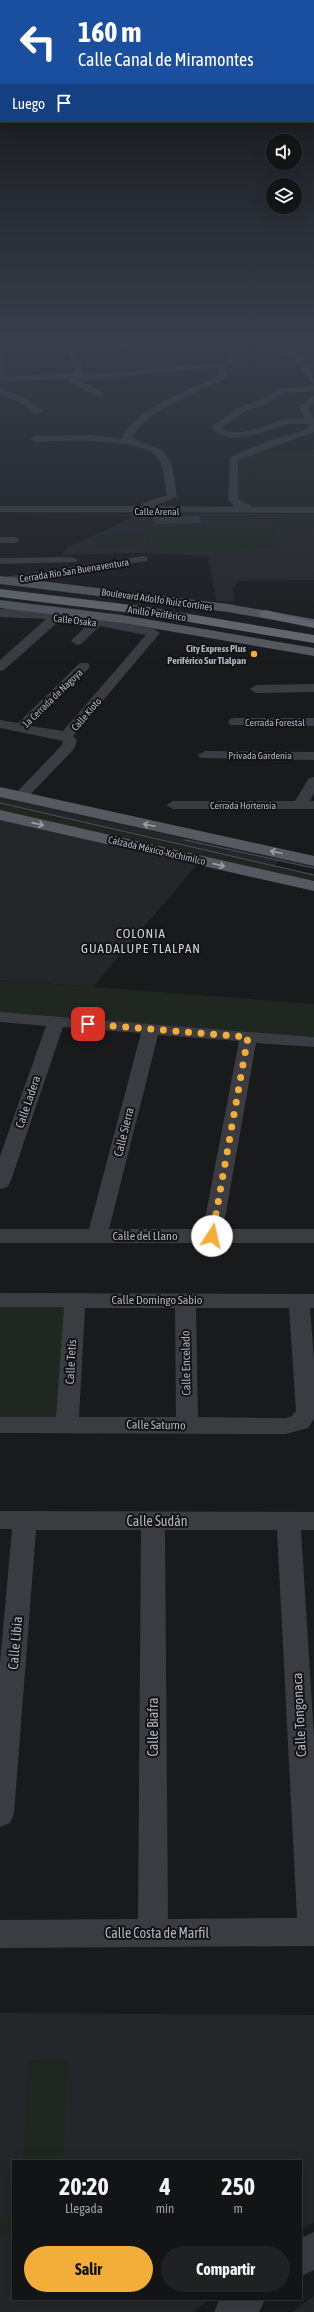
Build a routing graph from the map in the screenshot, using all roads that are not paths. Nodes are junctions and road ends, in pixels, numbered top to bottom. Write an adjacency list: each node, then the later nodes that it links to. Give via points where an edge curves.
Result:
1 (155, 450): 6 (street, via 165,458)
2 (166, 450): 5 (street, via 174,456)
3 (253, 450): 11 (street, via 226,457 222,462)
4 (255, 450): 9 (street, via 233,459 233,500 241,506)
5 (184, 492): 6 (street); 11 (street)
6 (171, 493): 8 (street)
7 (0, 509): 8 (street, Calle Arenal)
8 (132, 510): 11 (street, Calle Arenal)
9 (255, 510): 10 (street, Calle Arenal); 11 (street, Calle Arenal)
10 (314, 510)
11 (225, 511)
12 (0, 540): 13 (street)
13 (15, 540)
14 (143, 559): 16 (street, Cerrada Río San Buenaventura)
15 (0, 560): 16 (street, via 95,560)
16 (119, 563): 17 (street, Cerrada Río San Buenaventura)
17 (2, 583): 20 (highway, Anillo Periférico); 23 (main road, Boulevard Adolfo Ruiz Cortines)
18 (0, 594): 21 (highway, Anillo Periférico)
19 (0, 604): 28 (main road)
20 (162, 608): 27 (highway); 30 (highway, Anillo Periférico)
21 (148, 611): 29 (highway, via 170,620); 31 (highway, Anillo Periférico)
22 (5, 613): 24 (street, Calle Osaka); 25 (street)
23 (266, 614): 27 (highway)
24 (56, 617): 26 (street, Calle Osaka); 36 (street)
25 (0, 622)
26 (97, 622): 28 (street, Calle Osaka); 32 (street)
27 (314, 625)
28 (153, 627): 29 (highway); 34 (main road); 43 (street, Calle Kioto, via 154,636)
29 (231, 631): 33 (highway)
30 (314, 634)
31 (314, 639)
32 (77, 641)
33 (314, 647)
34 (314, 652)
35 (84, 666): 42 (street, 1a Cerrada de Nagoya)
36 (0, 667)
37 (314, 688): 38 (street)
38 (256, 689)
39 (235, 722): 40 (street, Cerrada Forestal)
40 (314, 722)
41 (0, 724): 42 (street)
42 (20, 729): 43 (street)
43 (66, 736): 48 (street, Calle Kioto, via 70,740 69,746)
44 (205, 755): 45 (street, Privada Gardenia)
45 (314, 756)
46 (314, 781): 50 (street)
47 (0, 792): 48 (main road, Calzada México-Xochimilco)
48 (21, 796): 52 (main road, Calzada México-Xochimilco, one-way to 48)
49 (173, 805): 50 (street, Cerrada Hortensia)
50 (307, 805)
51 (0, 815): 53 (main road, Calzada México-Xochimilco, one-way to 53)
52 (314, 861)
53 (314, 886)
54 (0, 1017): 55 (street)
55 (56, 1022): 56 (street); 59 (street, Calle Ladera)
56 (151, 1029): 57 (street); 61 (street, Calle Sierra)
57 (248, 1037): 58 (street); 62 (street)
58 (314, 1042)
59 (0, 1183)
60 (0, 1236): 61 (street, Calle del Llano)
61 (98, 1236): 62 (street, Calle del Llano)
62 (212, 1236): 63 (street, Calle del Llano)
63 (314, 1236)
64 (0, 1300): 65 (street, Calle Domingo Sabio)
65 (75, 1300): 66 (street, Calle Domingo Sabio); 68 (street, Calle Tetis)
66 (185, 1300): 67 (street, Calle Domingo Sabio); 70 (street, Calle Encelado)
67 (307, 1301): 70 (street, Calle Saturno, via 307,1412 300,1422 286,1426)
68 (68, 1424): 69 (street, Calle Saturno); 70 (street, Calle Saturno)
69 (0, 1425)
70 (187, 1426)
71 (0, 1520): 72 (street, Calle Sudán)
72 (25, 1520): 73 (street, Calle Sudán); 76 (street, Calle Libia)
73 (152, 1521): 74 (street, Calle Sudán); 78 (street, Calle Biafra)
74 (288, 1521): 75 (street, Calle Sudán); 77 (street, Calle Tongonaca)
75 (314, 1521)
76 (0, 1814)
77 (313, 1932): 78 (street, Calle Costa de Marfil)
78 (152, 1933): 79 (street, Calle Costa de Marfil)
79 (0, 1934)
80 (314, 2249): 81 (street)
81 (302, 2258)
82 (247, 2300): 83 (street)
83 (231, 2312)

